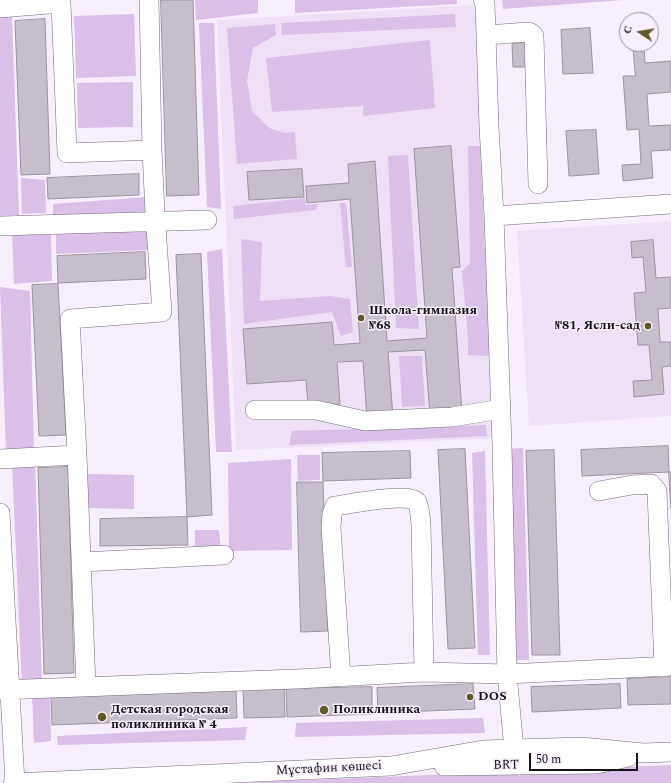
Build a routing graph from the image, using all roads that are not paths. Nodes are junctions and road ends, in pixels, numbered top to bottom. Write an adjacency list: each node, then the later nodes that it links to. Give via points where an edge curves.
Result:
1 (149, 0): 6 (street)
2 (483, 0): 5 (street)
3 (61, 1): 4 (street); 6 (street, via 67,153)
4 (0, 8)
5 (487, 35): 7 (street, via 528,32 534,36); 9 (street)
6 (152, 150): 10 (street)
7 (538, 184)
8 (671, 204): 9 (street)
9 (494, 216): 13 (street)
10 (155, 220): 11 (street); 12 (street); 15 (street, via 162,312 70,319)
11 (207, 220)
12 (0, 226)
13 (500, 409): 14 (street, via 452,417 365,421 316,410); 23 (street)
14 (255, 410)
15 (76, 455): 16 (street); 20 (street)
16 (0, 459)
17 (599, 491): 21 (street, via 651,484 656,490)
18 (0, 513): 26 (street)
19 (224, 555): 20 (street)
20 (81, 562): 25 (street)
21 (667, 666): 23 (street)
22 (424, 672): 23 (street); 24 (street); 24 (street, via 421,524 418,503 411,498 396,498 335,506 332,514)
23 (507, 674): 27 (street)
24 (341, 676): 25 (street)
25 (86, 686): 26 (street)
26 (5, 690): 31 (street)
27 (506, 749): 29 (street, Мұстафин көшесі, via 582,747); 30 (street, Мұстафин көшесі, via 483,750)
28 (671, 752): 29 (street)
29 (643, 754): 30 (street, BRT, via 597,764)
30 (390, 766): 31 (street, Мұстафин көшесі)
31 (14, 783)

